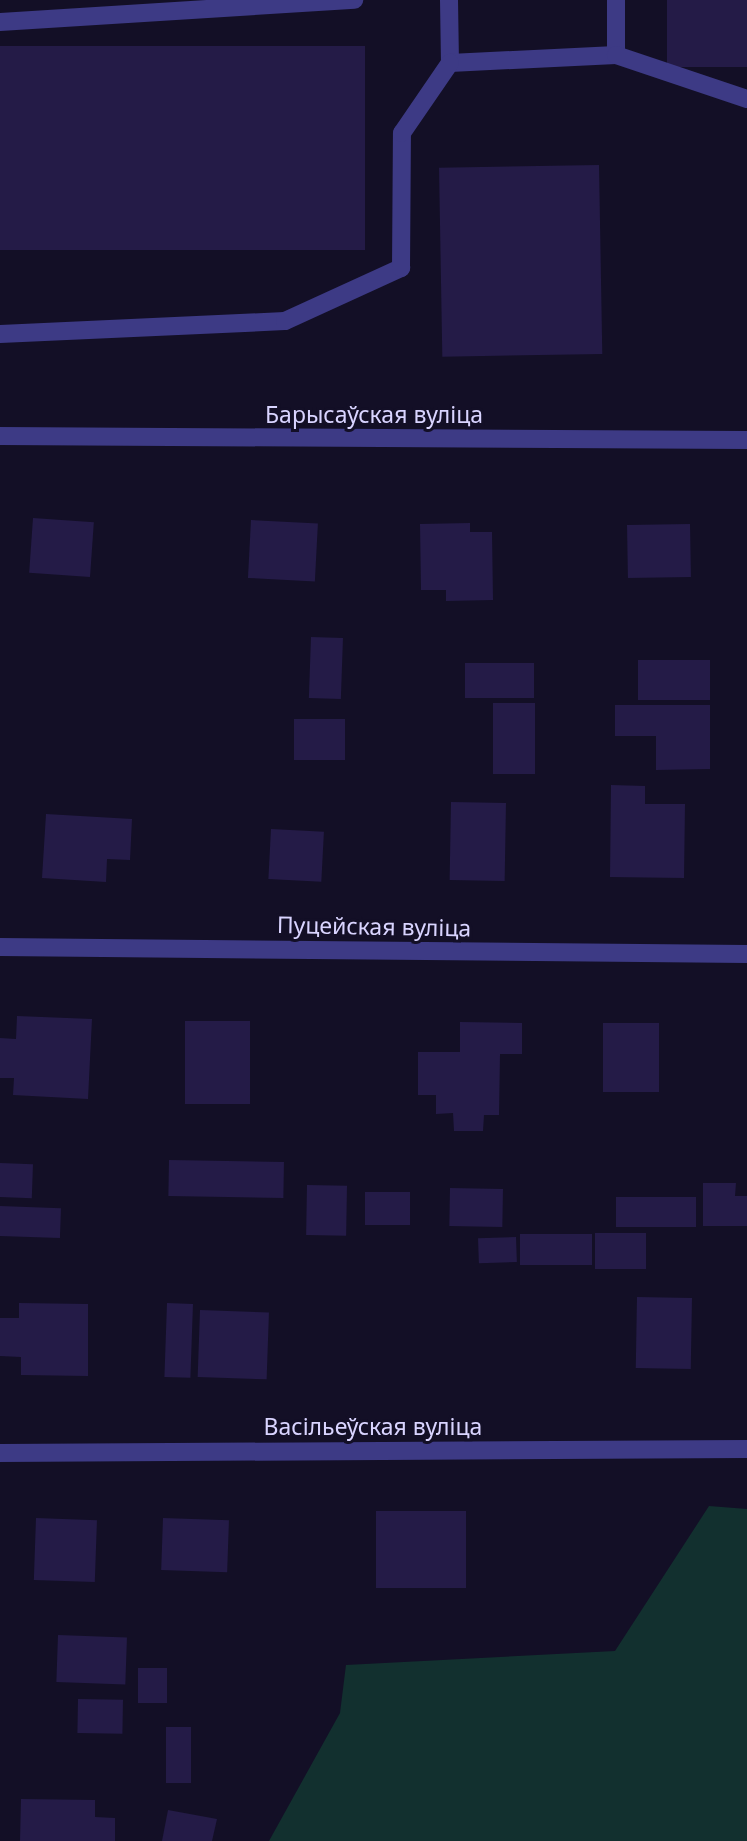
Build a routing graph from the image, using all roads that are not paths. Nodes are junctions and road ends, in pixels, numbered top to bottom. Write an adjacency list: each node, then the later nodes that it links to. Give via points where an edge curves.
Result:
1 (354, 0): 4 (street)
2 (449, 0): 6 (street)
3 (616, 0): 5 (street)
4 (0, 22)
5 (616, 55): 6 (street); 7 (street)
6 (450, 62): 8 (street, via 402,133 401,268 285,321)
7 (747, 99)
8 (0, 334)
9 (0, 436): 10 (street, Барысаўская вуліца)
10 (747, 440)
11 (0, 947): 12 (street, Пуцейская вуліца)
12 (747, 954)
13 (747, 1449): 14 (street, Васільеўская вуліца)
14 (0, 1452)

